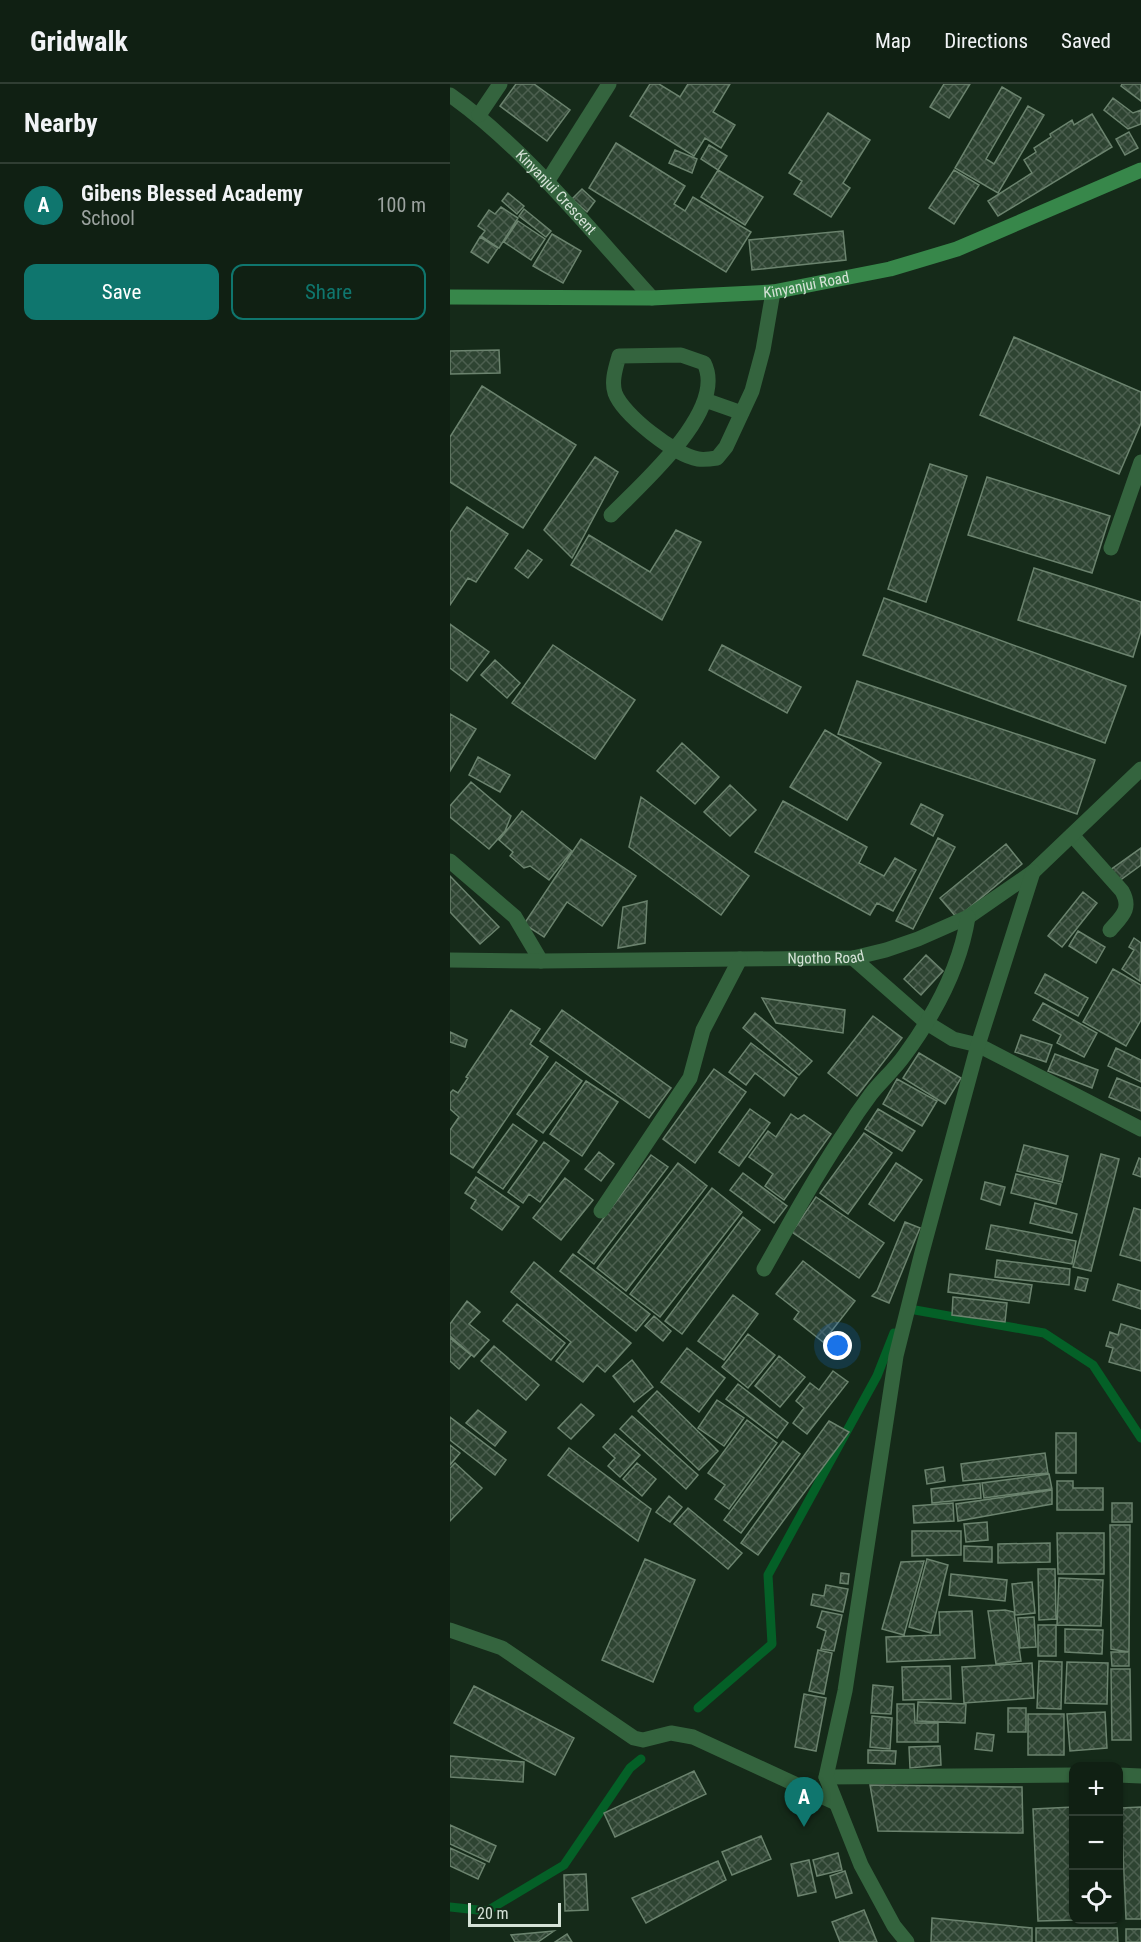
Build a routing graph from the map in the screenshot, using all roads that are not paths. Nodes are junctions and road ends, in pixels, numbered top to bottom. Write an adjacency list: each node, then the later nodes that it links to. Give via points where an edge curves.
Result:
1 (500, 84): 4 (street)
2 (609, 84): 6 (street)
3 (450, 95): 4 (street, Kinyanjui Crescent)
4 (479, 116): 6 (street, Kinyanjui Crescent)
5 (1141, 170): 7 (main road, Kinyanjui Road, via 957,249 890,269)
6 (547, 182): 9 (street, Kinyanjui Crescent)
7 (773, 292): 9 (main road, Kinyanjui Road); 11 (street, via 764,350)
8 (450, 297): 9 (main road, Kinyanjui Road)
9 (652, 298)
10 (705, 400): 11 (street); 12 (street); 12 (street, via 710,374 704,363 681,355 619,356 613,386 623,408)
11 (742, 413): 12 (street, via 717,458 699,459)
12 (675, 449): 14 (street)
13 (1141, 462): 15 (street)
14 (611, 515)
15 (1111, 548)
16 (1141, 769): 17 (street, Ngotho Road)
17 (1072, 835): 19 (street, Ngotho Road); 21 (street, via 1127,900 1126,909)
18 (450, 861): 25 (street, via 515,917)
19 (1032, 872): 20 (street, Ngotho Road); 27 (street)
20 (968, 917): 22 (street, Ngotho Road, via 908,943); 26 (street, via 957,965)
21 (1110, 930)
22 (853, 958): 23 (street, Ngotho Road); 26 (street)
23 (740, 959): 25 (street, Ngotho Road); 29 (street, via 703,1030 690,1078)
24 (450, 960): 25 (street, Ngotho Road)
25 (541, 961)
26 (927, 1023): 27 (street, via 953,1039); 30 (street, via 838,1142)
27 (978, 1045): 28 (street); 35 (street, via 896,1356 844,1691)
28 (1141, 1129)
29 (601, 1211)
30 (764, 1269)
31 (450, 1630): 36 (street, via 502,1648 634,1738 643,1740 671,1733 693,1737)
32 (1069, 1775): 35 (street)
33 (1123, 1775): 34 (street)
34 (1141, 1776)
35 (826, 1777): 36 (street)
36 (836, 1803): 37 (street, via 861,1865)
37 (907, 1942)

